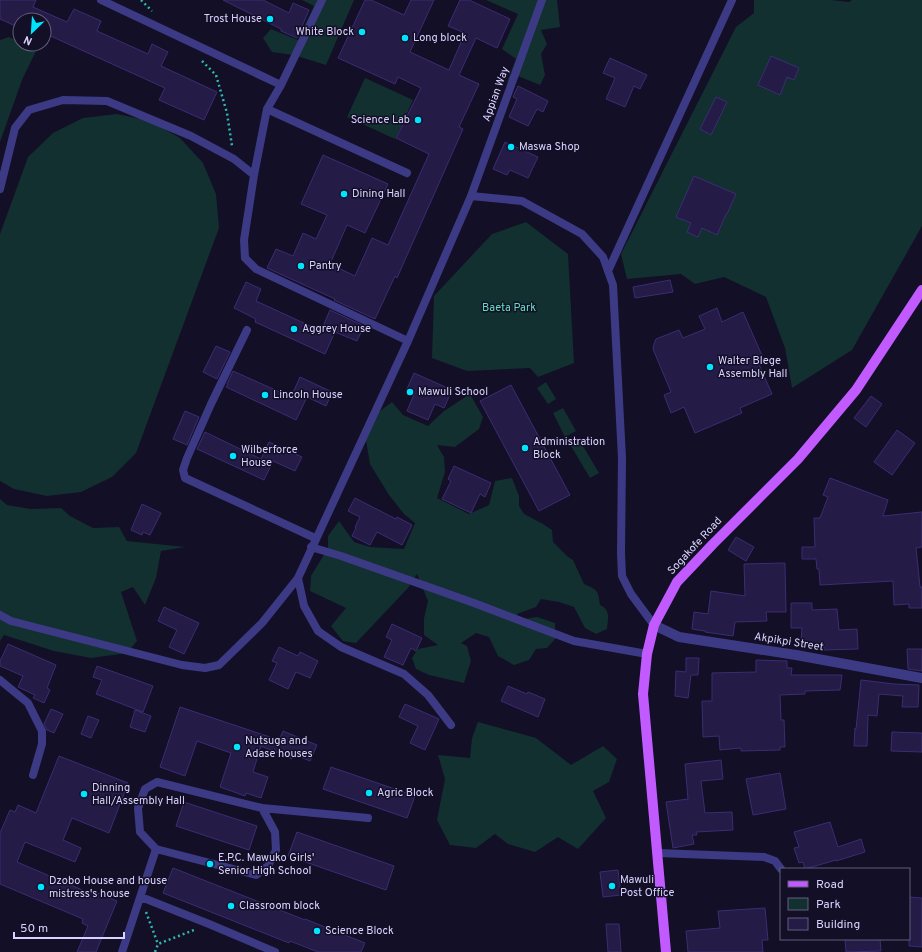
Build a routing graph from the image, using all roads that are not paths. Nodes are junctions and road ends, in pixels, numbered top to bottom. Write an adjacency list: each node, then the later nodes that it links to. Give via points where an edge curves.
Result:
1 (100, 0): 5 (lane)
2 (322, 0): 5 (lane)
3 (542, 0): 10 (lane, Appian Way)
4 (732, 0): 11 (lane)
5 (281, 85): 6 (lane)
6 (267, 109): 7 (lane); 8 (lane)
7 (407, 173)
8 (254, 175): 9 (lane, via 234,159 190,136 107,101 63,100 29,110 15,128); 14 (lane, via 244,240 245,258 256,269)
9 (0, 189)
10 (471, 196): 11 (lane, via 522,201 582,234 603,258); 14 (lane, Appian Way)
11 (608, 270): 19 (lane, via 614,285 622,458 622,576 631,594)
12 (922, 290): 19 (main road, Sogakofe Road, via 856,390 798,459 676,582)
13 (247, 330): 15 (lane, via 187,458 183,470 185,478)
14 (408, 341): 15 (lane, Appian Way)
15 (315, 538): 16 (lane, Appian Way)
16 (312, 547): 17 (lane, Appian Way); 20 (lane, via 574,641)
17 (298, 578): 18 (lane, Appian Way, via 262,623 220,665 205,668 182,665 11,621); 23 (lane, via 304,606 318,632 341,647 404,674 428,695)
18 (0, 615)
19 (654, 625): 20 (main road, Sogakofe Road); 21 (street, Akpikpi Street, via 679,637)
20 (647, 654): 28 (main road, Sogakofe Road, via 643,694)
21 (922, 678)
22 (0, 680): 24 (lane, via 28,704 42,731 42,744)
23 (450, 725)
24 (33, 775)
25 (262, 808): 26 (lane); 27 (lane, via 275,832 276,850 268,866 256,875); 27 (lane, via 157,782 145,788 138,808 140,832)
26 (368, 818)
27 (156, 849): 30 (lane)
28 (658, 853): 29 (lane, via 764,857 775,861); 33 (main road, Sogakofe Road)
29 (780, 868)
30 (141, 897): 31 (lane); 32 (lane)
31 (122, 952)
32 (275, 952)
33 (666, 952)

